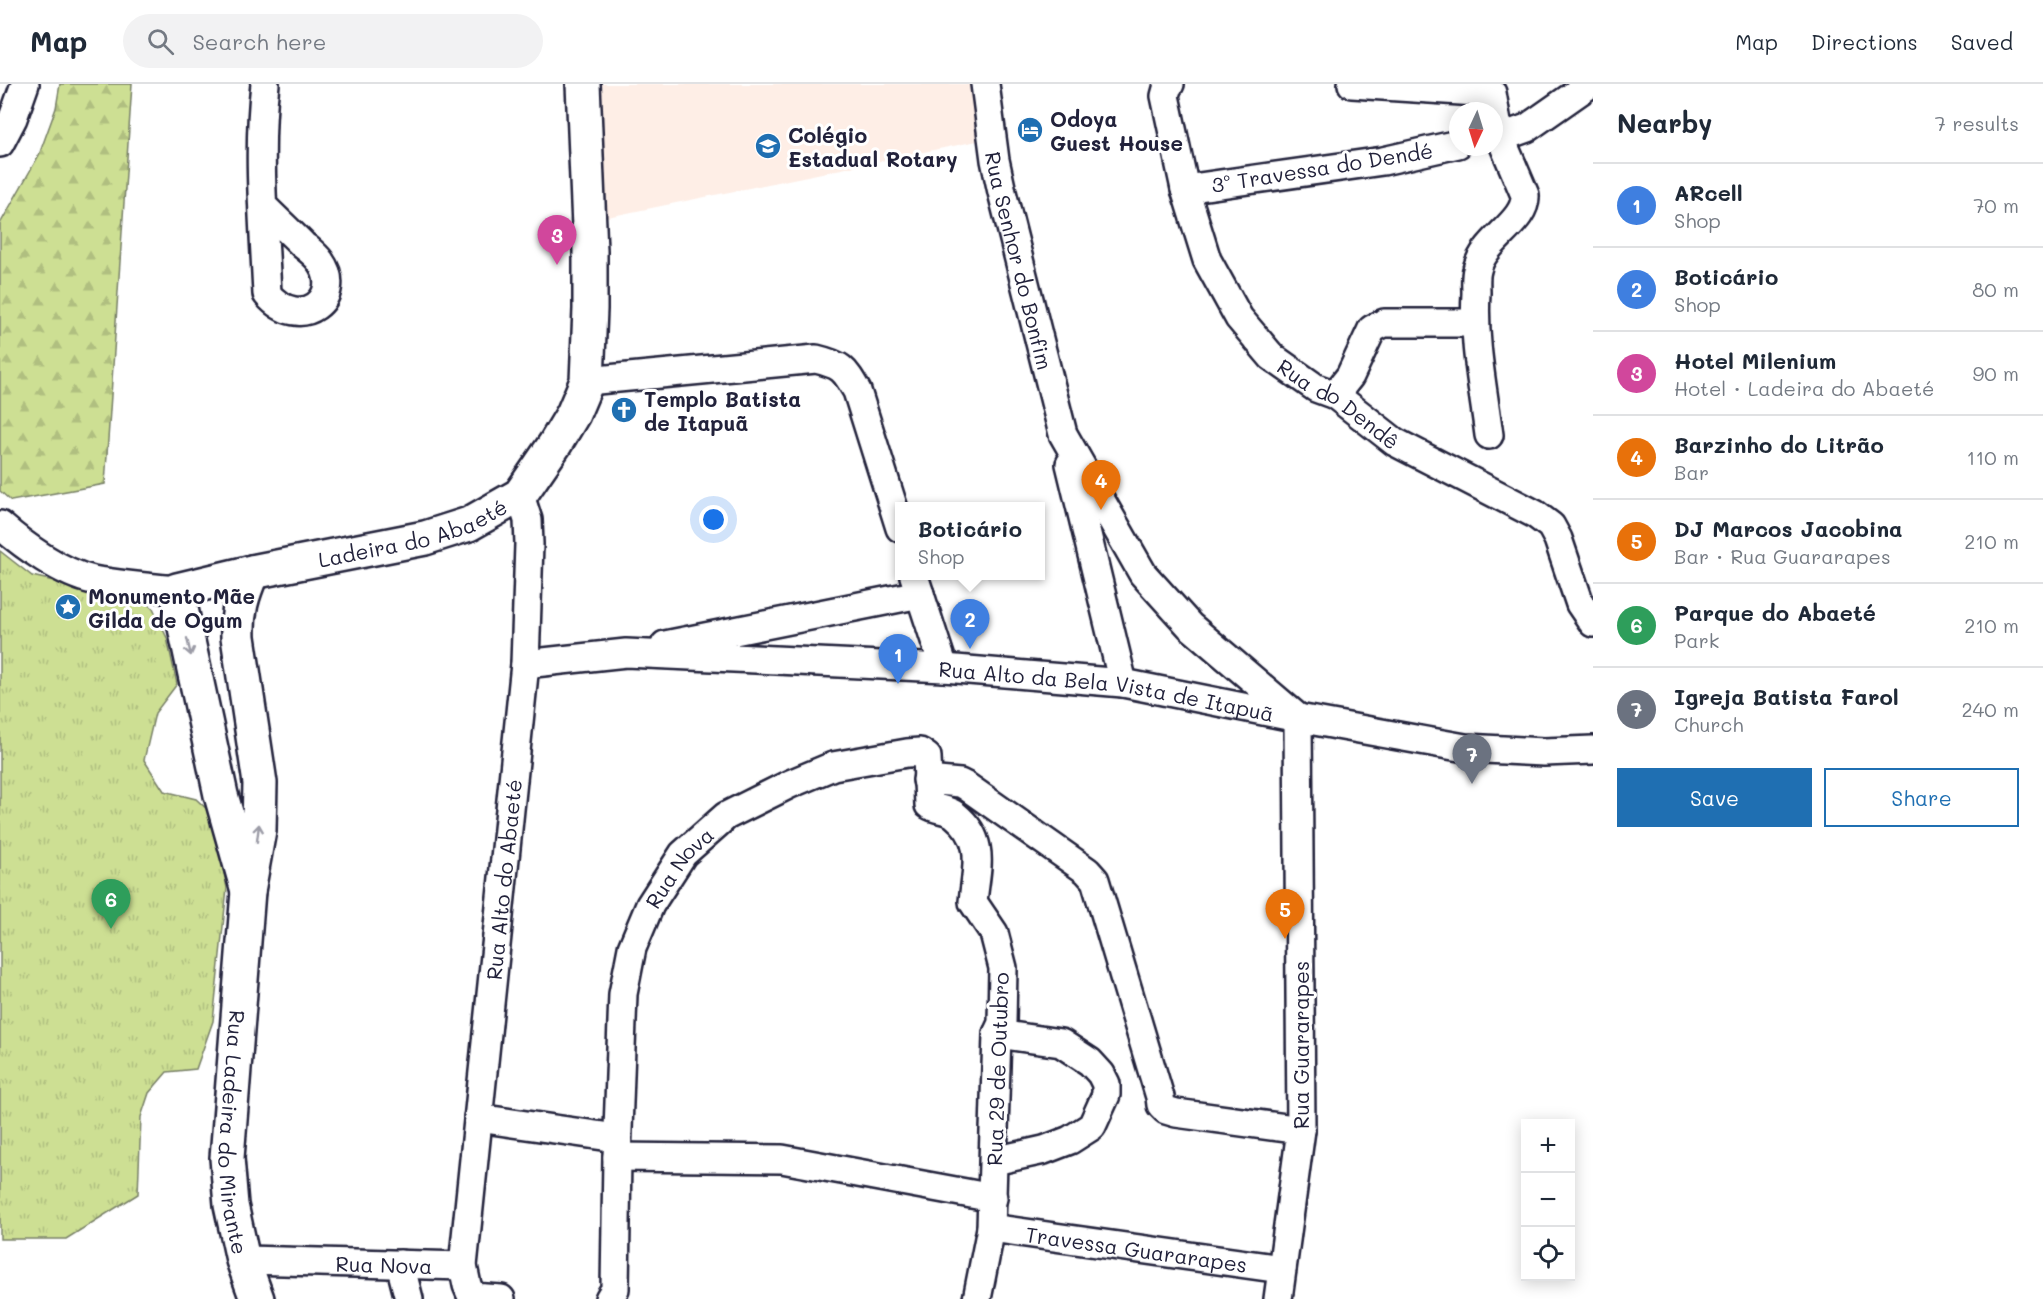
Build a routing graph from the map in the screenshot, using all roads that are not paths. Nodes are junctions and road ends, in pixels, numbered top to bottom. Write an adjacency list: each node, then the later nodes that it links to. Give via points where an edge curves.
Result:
1 (25, 84): 10 (street)
2 (265, 84): 14 (street)
3 (583, 84): 16 (street, Ladeira do Abaeté, via 590,250)
4 (985, 84): 18 (street, Rua Senhor do Bonfim, via 1002,192)
5 (1170, 84): 13 (street, Rua do Dendê, via 1165,96)
6 (1352, 84): 8 (street)
7 (1590, 84): 9 (street, via 1527,128)
8 (1490, 89)
9 (1503, 134)
10 (0, 143)
11 (1449, 146): 13 (street, 3º Travessa do Dendé, via 1383,160)
12 (1503, 149): 15 (street, via 1525,195 1525,206 1485,250 1477,270)
13 (1185, 189): 17 (street, Rua do Dendê, via 1207,260 1239,318 1272,357 1316,388)
14 (263, 206)
15 (1474, 323): 17 (street, via 1378,325 1372,329 1350,376); 19 (street)
16 (587, 381): 20 (street, Ladeira do Abaeté, via 573,414); 21 (street, via 816,359 835,364 857,391)
17 (1335, 395): 26 (street, Rua do Dendê, via 1395,442 1551,526 1583,610)
18 (1063, 434): 30 (street, Rua Senhor do Bonfim); 31 (street, Rua Senhor do Bonfim, via 1143,574 1190,626)
19 (1489, 435)
20 (520, 495): 23 (street, Ladeira do Abaeté, via 469,524 425,538); 28 (street, Rua Alto do Abaeté, via 528,520 529,544)
21 (895, 512)
22 (0, 525): 25 (street, Ladeira do Abaeté, via 23,546 91,579)
23 (252, 572): 25 (street, Ladeira do Abaeté); 34 (street, Rua Ladeira do Mirante, via 237,618)
24 (917, 585): 27 (street, Rua Alto da Bela Vista de Itapuã); 29 (street)
25 (177, 590): 35 (street, Rua Ladeira do Mirante, one-way to 35)
26 (1593, 623)
27 (626, 653): 28 (street, Rua Alto da Bela Vista de Itapuã); 29 (street, Rua Alto da Bela Vista de Itapuã)
28 (525, 664): 38 (street, Rua Alto do Abaeté)
29 (944, 668): 30 (street, Rua Alto da Bela Vista de Itapuã)
30 (1123, 683): 31 (street, Rua Alto da Bela Vista de Itapuã)
31 (1298, 718): 32 (street, Rua Alto da Bela Vista de Itapuã, via 1465,748); 39 (street, Rua Guararapes)
32 (1593, 750)
33 (927, 769): 37 (street, Rua 29 de Outubro, via 929,805 954,813 969,832 977,852 973,902 994,933 1003,968 1002,1023); 39 (street, Rua Nova, via 966,786 1095,880 1161,1105 1166,1110); 40 (street, Rua Nova, via 920,752 833,766 726,816 683,854 650,905 632,948 623,994)
34 (260, 783): 35 (street); 36 (street, Rua Ladeira do Mirante, one-way to 34, via 259,830)
35 (221, 795): 36 (street, Rua Ladeira do Mirante)
36 (248, 891): 44 (street, Rua Ladeira do Mirante, via 227,1158 231,1205)
37 (997, 1034): 41 (street, Rua 29 de Outubro); 41 (street, via 1060,1043 1069,1048 1101,1074 1106,1095 1092,1126 1070,1140)
38 (478, 1118): 40 (street); 46 (street, Rua Alto do Abaeté)
39 (1301, 1130): 47 (street, Rua Guararapes)
40 (617, 1148): 42 (street, Rua 29 de Outubro, via 782,1159); 52 (street, Rua Nova, via 615,1289)
41 (994, 1161): 42 (street, Rua 29 de Outubro)
42 (993, 1198): 43 (street, Rua 29 de Outubro)
43 (991, 1228): 47 (street, Travessa Guararapes); 53 (street, Rua 29 de Outubro)
44 (243, 1260): 45 (street, Rua Nova); 49 (street, Rua Ladeira do Mirante)
45 (400, 1264): 46 (street, Rua Nova); 50 (street)
46 (463, 1266): 48 (street, Rua Nova)
47 (1282, 1269): 54 (street, Rua Guararapes)
48 (473, 1298): 51 (street, Rua Nova)
49 (257, 1299)
50 (409, 1299)
51 (501, 1299)
52 (609, 1299)
53 (977, 1299)
54 (1278, 1299)

